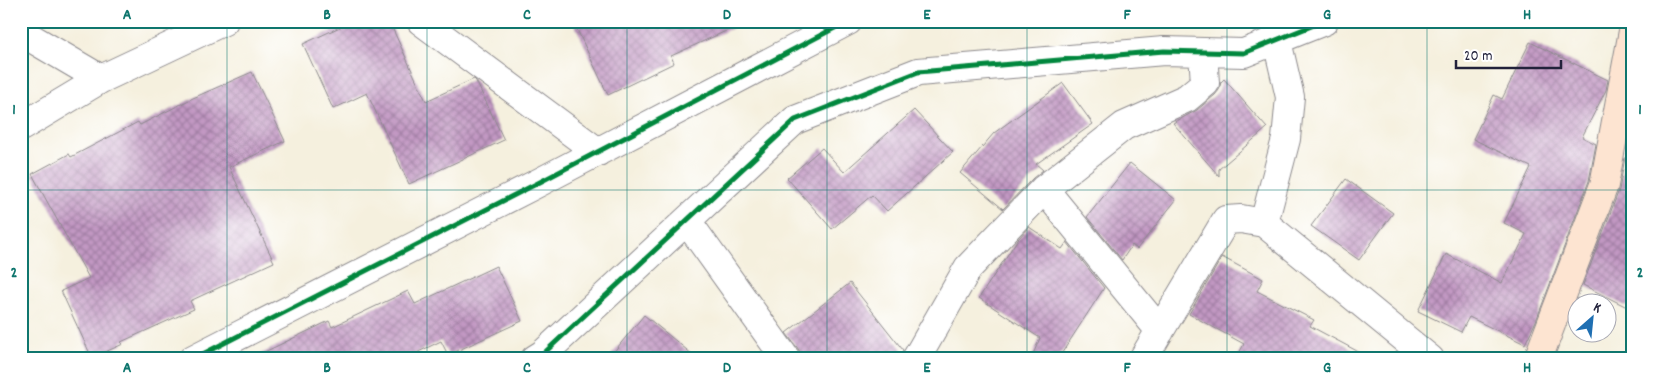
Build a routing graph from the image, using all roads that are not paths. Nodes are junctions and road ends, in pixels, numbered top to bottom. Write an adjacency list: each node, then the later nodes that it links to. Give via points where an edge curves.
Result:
1 (224, 21): 9 (street)
2 (421, 21): 11 (street)
3 (848, 21): 11 (street)
4 (1324, 21): 7 (street)
5 (1633, 31): 16 (street, via 1604,185)
6 (21, 32): 9 (street)
7 (1277, 40): 8 (street, via 1244,53); 14 (street, via 1290,97 1286,139)
8 (1203, 52): 12 (street, via 1205,83 1186,98 1124,126); 13 (street, via 1164,51 918,72 795,120)
9 (101, 79): 10 (street)
10 (21, 127)
11 (598, 152): 17 (street)
12 (1044, 189): 15 (street); 20 (street, via 968,268)
13 (687, 221): 18 (street); 19 (street)
14 (1264, 223): 15 (street, via 1226,220); 22 (street)
15 (1160, 331): 21 (street)
16 (1539, 358)
17 (193, 359)
18 (535, 359)
19 (786, 359)
20 (916, 359)
21 (1143, 359)
22 (1430, 359)

